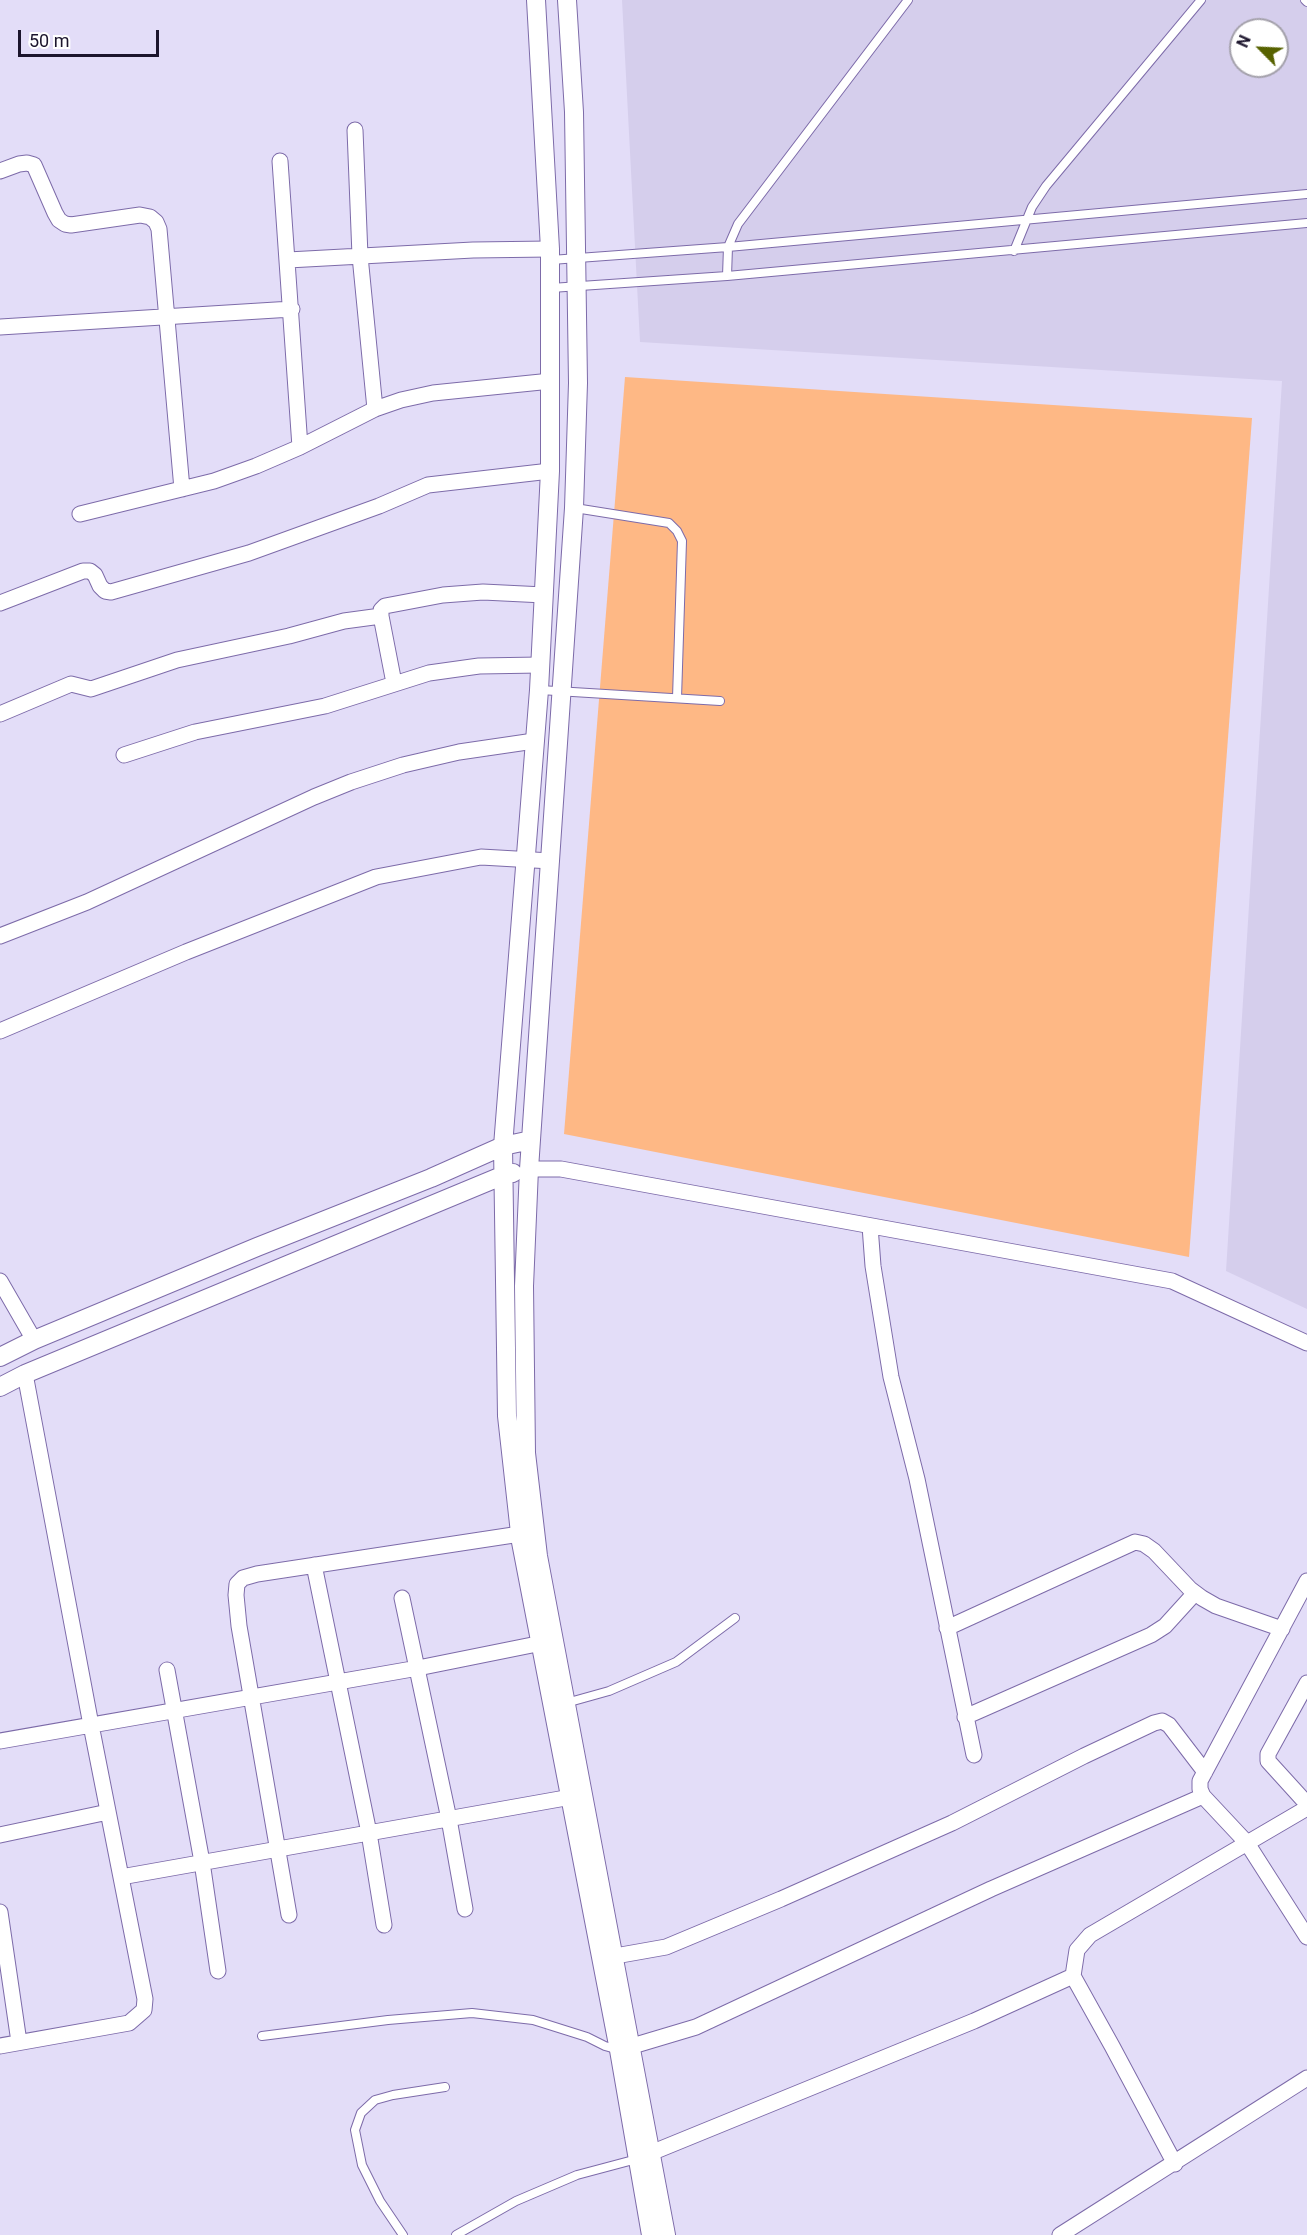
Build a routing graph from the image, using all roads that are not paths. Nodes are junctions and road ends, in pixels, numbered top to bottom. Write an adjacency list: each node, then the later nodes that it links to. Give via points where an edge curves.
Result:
1 (536, 0): 13 (street)
2 (567, 0): 15 (street)
3 (908, 0): 11 (lane, via 751,205)
4 (1201, 0): 9 (lane, via 1064,163)
5 (355, 130): 14 (street)
6 (280, 161): 16 (street)
7 (0, 171): 21 (street, via 19,164 34,165 55,213 65,224 140,215 156,222)
8 (1307, 194): 9 (lane)
9 (1027, 220): 11 (lane); 12 (lane)
10 (1307, 223): 12 (lane)
11 (728, 247): 15 (lane); 17 (lane)
12 (1014, 251): 17 (lane)
13 (550, 254): 14 (street); 15 (lane); 19 (street)
14 (360, 256): 16 (street); 24 (street)
15 (578, 258): 18 (street)
16 (288, 260): 20 (street)
17 (728, 276): 18 (lane)
18 (578, 287): 19 (lane); 28 (street)
19 (551, 288): 23 (street)
20 (292, 309): 21 (street); 25 (street)
21 (167, 316): 22 (street); 27 (street)
22 (0, 327)
23 (551, 381): 24 (street, via 433,393); 26 (street)
24 (375, 409): 25 (street)
25 (300, 447): 27 (street, via 256,466)
26 (550, 471): 30 (street); 31 (street, via 428,485 249,553 111,592 100,586 90,571 83,571)
27 (182, 489): 29 (street)
28 (574, 508): 36 (street); 37 (lane, via 669,523 677,531 682,541)
29 (80, 514)
30 (544, 595): 32 (street, via 443,595 390,604); 33 (street)
31 (0, 603)
32 (381, 616): 34 (street); 39 (street, via 177,660 91,689 71,684)
33 (540, 665): 34 (street, via 454,668); 35 (street)
34 (394, 683): 41 (street, via 325,706 195,732)
35 (539, 690): 36 (lane); 40 (street)
36 (563, 691): 37 (lane); 43 (street)
37 (677, 698): 38 (lane)
38 (720, 700)
39 (0, 714)
40 (534, 741): 42 (street); 44 (street, via 459,752 351,782 87,902)
41 (124, 755)
42 (525, 859): 43 (street); 45 (street, via 481,857 376,877); 47 (street)
43 (551, 861): 46 (street)
44 (0, 936)
45 (0, 1031)
46 (531, 1140): 47 (street); 48 (street)
47 (503, 1146): 49 (street); 52 (street)
48 (529, 1169): 49 (street); 50 (street, via 561,1169); 65 (street, via 524,1297 526,1453)
49 (504, 1174): 55 (street); 57 (street, via 507,1416)
50 (870, 1226): 53 (street, via 1172,1281); 63 (street, via 891,1377 917,1479)
51 (0, 1281): 52 (street)
52 (34, 1340): 54 (street)
53 (1307, 1343)
54 (0, 1357)
55 (25, 1374): 56 (street); 74 (street)
56 (0, 1387)
57 (520, 1534): 58 (street); 65 (street)
58 (314, 1565): 68 (street); 70 (street, via 257,1574 237,1584)
59 (1307, 1581): 64 (street)
60 (1195, 1593): 63 (street, via 1154,1551 1136,1542); 64 (street, via 1216,1606); 73 (street, via 1165,1626 1151,1635)
61 (402, 1598): 66 (street)
62 (735, 1618): 71 (lane, via 676,1662 609,1691)
63 (947, 1628): 73 (street)
64 (1282, 1629): 77 (street)
65 (547, 1642): 66 (street); 71 (street)
66 (418, 1668): 68 (street); 83 (street)
67 (166, 1670): 72 (street)
68 (338, 1682): 70 (street); 84 (street)
69 (1307, 1683): 80 (street, via 1268,1754 1268,1761)
70 (250, 1697): 72 (street); 87 (street)
71 (559, 1705): 79 (street); 95 (street)
72 (175, 1710): 74 (street); 88 (street)
73 (965, 1717): 76 (street)
74 (91, 1725): 75 (street); 82 (street)
75 (0, 1741)
76 (974, 1755)
77 (1205, 1772): 78 (street, via 1200,1781); 95 (street, via 1169,1725 1162,1721 1154,1723 867,1862 666,1947)
78 (1203, 1796): 86 (street); 101 (street, via 991,1889 696,2027)
79 (571, 1797): 83 (street); 95 (street)
80 (1307, 1804)
81 (1307, 1808): 86 (street)
82 (108, 1812): 85 (street); 89 (street)
83 (449, 1819): 84 (street); 90 (street)
84 (369, 1833): 87 (street); 93 (street)
85 (0, 1835)
86 (1247, 1843): 94 (street); 97 (street, via 1090,1935 1077,1950)
87 (277, 1849): 88 (street); 92 (street)
88 (202, 1862): 89 (street); 96 (street)
89 (121, 1877): 99 (street, via 144,2010 129,2023)
90 (465, 1909)
91 (0, 1912): 99 (street)
92 (289, 1915)
93 (384, 1925)
94 (1307, 1937)
95 (608, 1957): 101 (street)
96 (218, 1971)
97 (1073, 1976): 104 (street, via 974,2021); 105 (street)
98 (262, 2036): 101 (lane, via 472,2013 533,2020 605,2046)
99 (19, 2042): 100 (street)
100 (0, 2046)
101 (626, 2048): 104 (street)
102 (1307, 2078): 105 (street)
103 (445, 2087): 106 (lane, via 375,2100 361,2113 356,2130 362,2165)
104 (645, 2156): 107 (lane, via 577,2175 516,2201); 108 (street); 109 (street)
105 (1175, 2164): 110 (street)
106 (403, 2235)
107 (456, 2235)
108 (651, 2235)
109 (666, 2235)
110 (1060, 2235)

